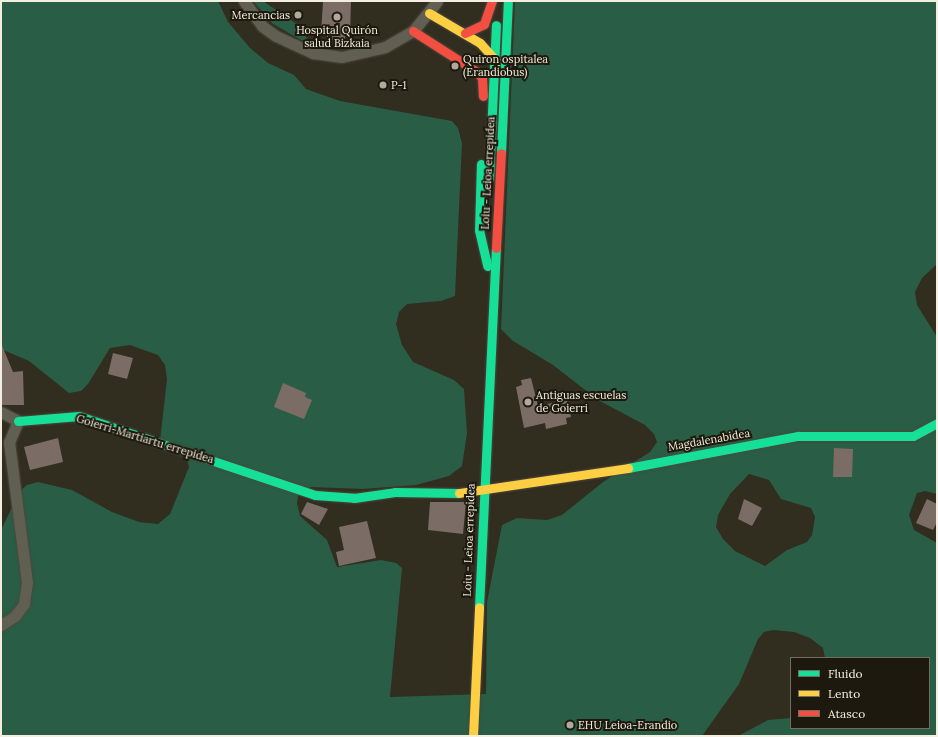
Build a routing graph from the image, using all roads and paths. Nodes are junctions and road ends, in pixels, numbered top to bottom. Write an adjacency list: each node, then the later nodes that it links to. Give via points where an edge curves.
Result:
1 (244, 1): 8 (street, via 262,26 276,36 313,53 342,57 361,54 385,47)
2 (437, 1): 6 (street)
3 (492, 1): 9 (main road, via 484,24)
4 (499, 1): 11 (main road, Loiu - Leioa errepidea)
5 (508, 1): 12 (main road, Loiu - Leioa errepidea)
6 (429, 13): 7 (main road); 8 (street)
7 (454, 28): 9 (main road); 10 (main road, via 439,33)
8 (413, 31): 10 (main road)
9 (465, 33): 11 (main road)
10 (438, 47): 13 (main road, via 477,72 484,85 479,230)
11 (493, 56): 12 (main road, via 498,64 494,155); 13 (main road, Loiu - Leioa errepidea)
12 (499, 190): 14 (main road, Loiu - Leioa errepidea)
13 (487, 266): 14 (main road, Loiu - Leioa errepidea)
14 (489, 345): 18 (main road, Loiu - Leioa errepidea)
15 (1, 412): 16 (street)
16 (18, 421): 18 (main road, Goierri-Martiartu errepidea, via 79,416 331,498 395,492 448,494); 19 (street, via 9,442 27,582 24,604 15,616)
17 (937, 423): 18 (main road, Magdalenabidea, via 913,436 798,436 561,480)
18 (483, 488): 20 (main road, Loiu - Leioa errepidea)
19 (1, 625)
20 (473, 736)

